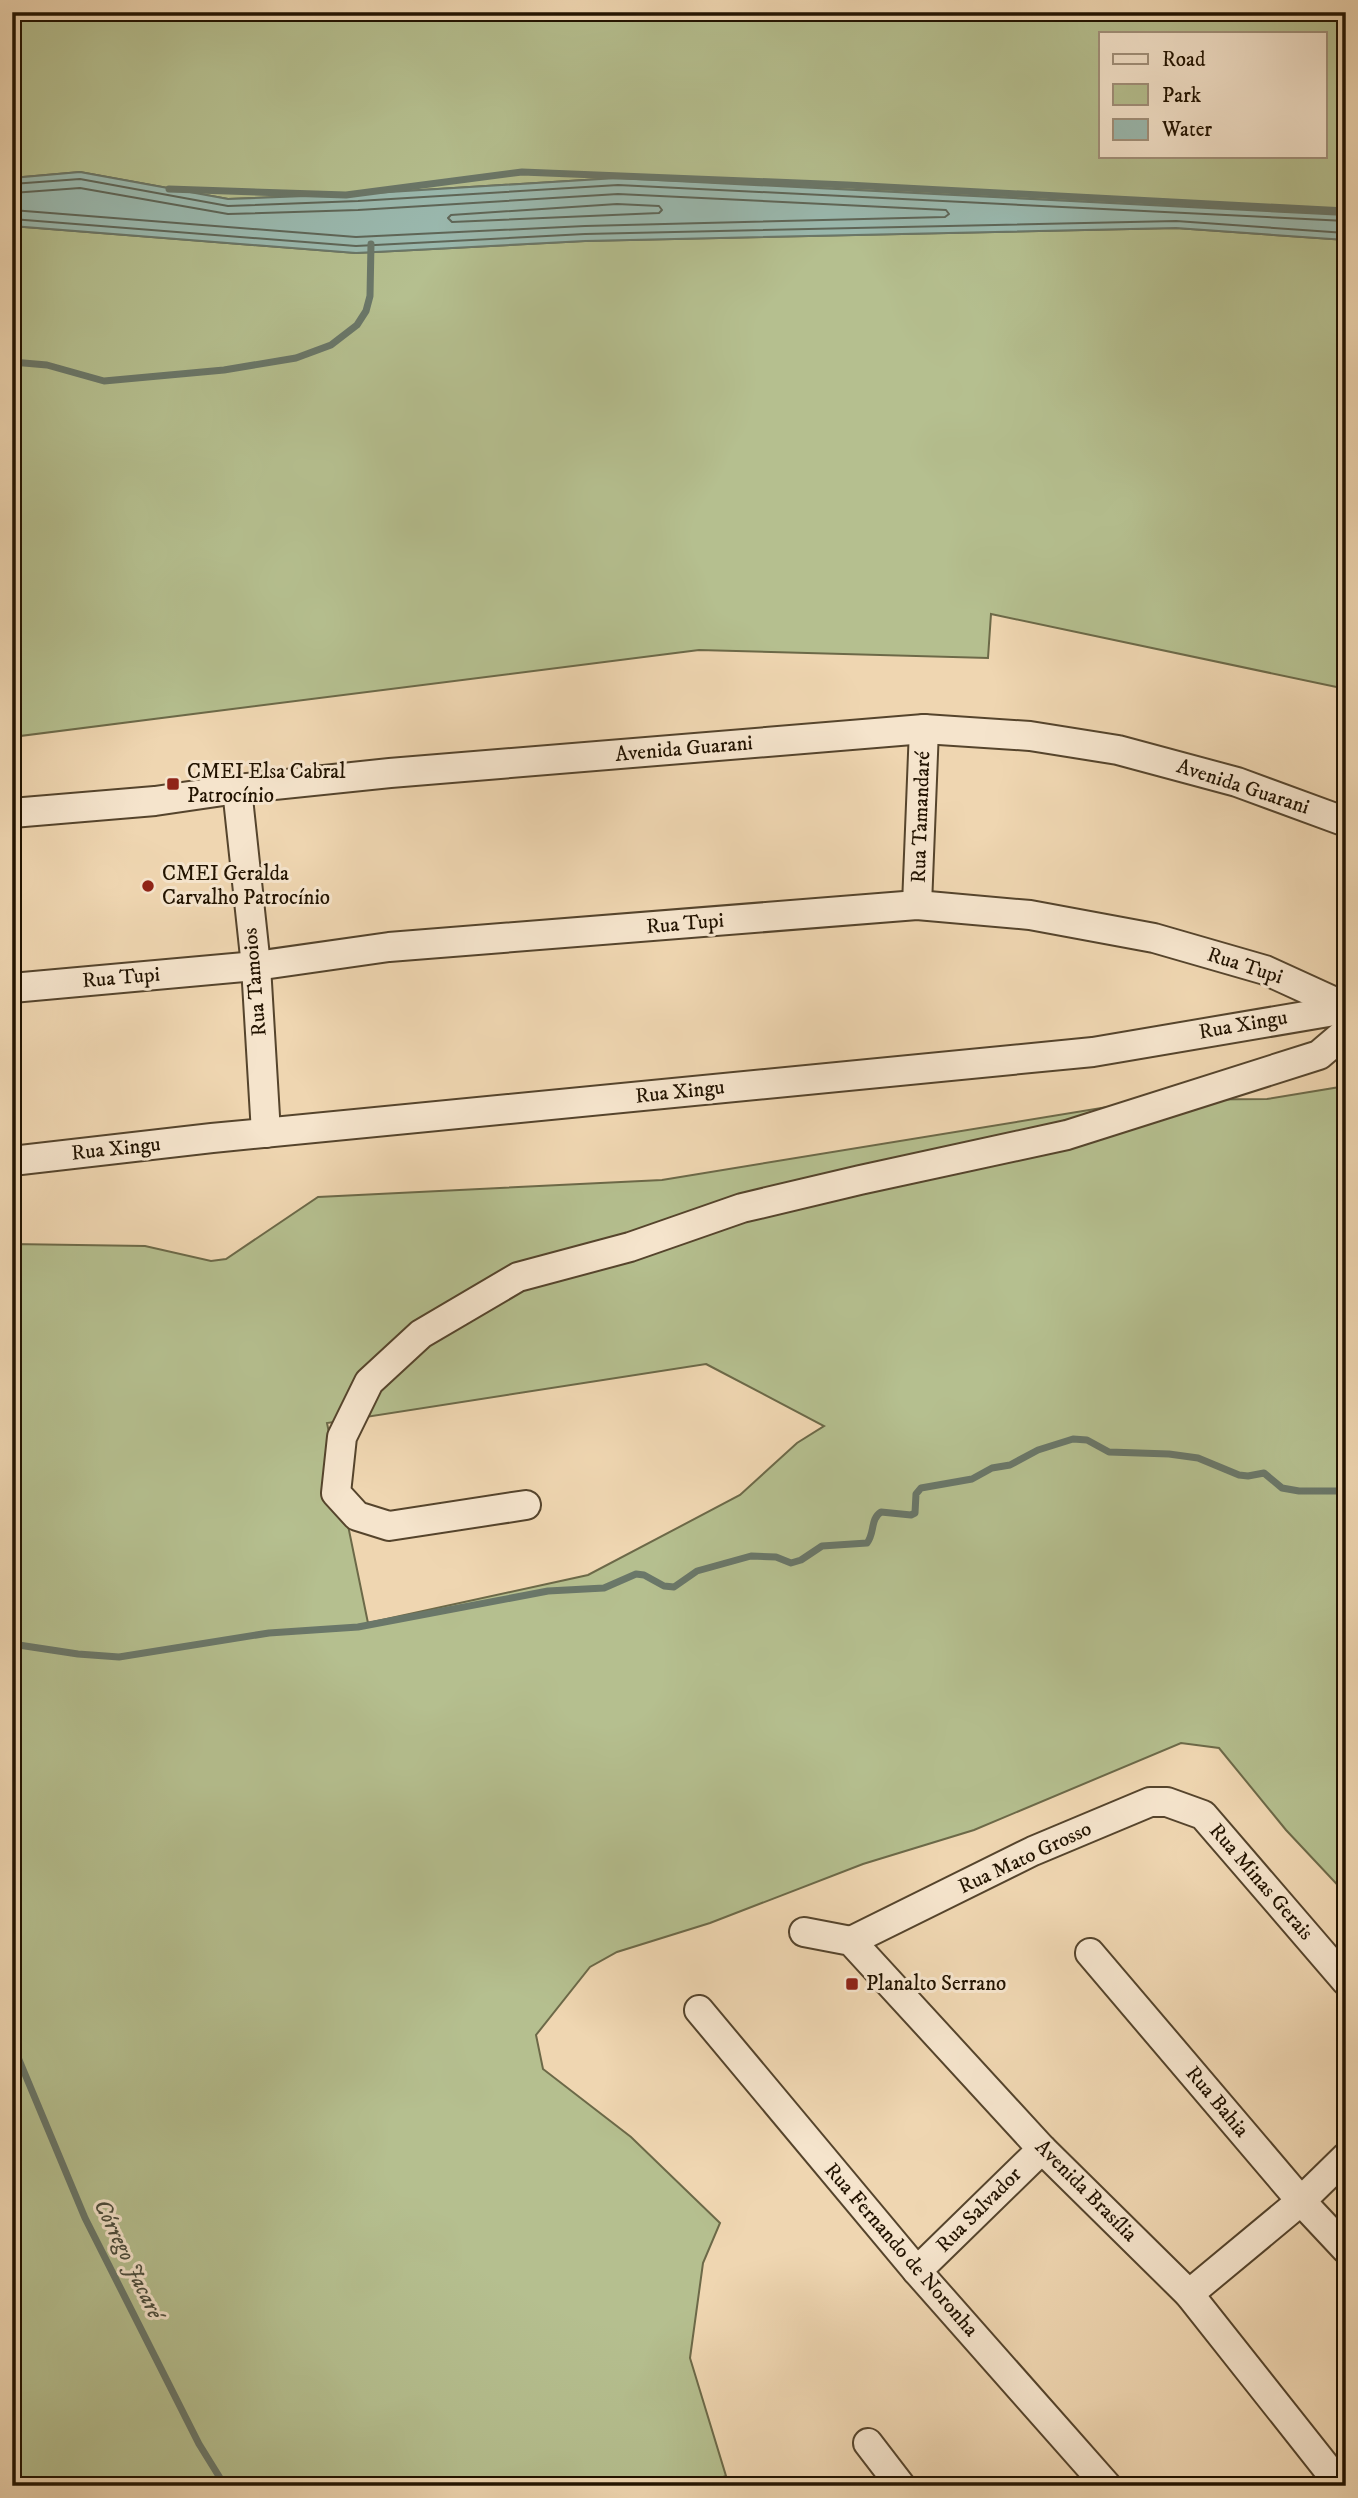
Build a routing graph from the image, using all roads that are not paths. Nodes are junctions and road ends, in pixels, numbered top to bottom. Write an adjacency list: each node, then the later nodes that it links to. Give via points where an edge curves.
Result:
1 (924, 729): 2 (street, Avenida Guarani); 4 (street, Avenida Guarani, via 1030,736 1118,750 1237,782); 5 (street, Rua Tamandaré)
2 (237, 789): 3 (street, Avenida Guarani); 6 (street, Rua Tamoios)
3 (12, 813)
4 (1346, 822)
5 (918, 905): 6 (street, Rua Tupi, via 389,947); 8 (street, Rua Tupi, via 1030,915 1154,939 1265,970)
6 (256, 966): 7 (street, Rua Tupi); 10 (street, Rua Tamoios)
7 (12, 988)
8 (1346, 1008): 10 (street, Rua Xingu, via 1094,1052)
9 (1346, 1032): 12 (street, via 1319,1055 1067,1135 742,1208 630,1247 518,1277 421,1334 369,1382 342,1437 335,1493 357,1516 390,1526)
10 (266, 1133): 11 (street, Rua Xingu)
11 (12, 1161)
12 (526, 1505)
13 (1203, 1815): 15 (street, Rua Mato Grosso, via 1167,1802 1150,1802 1033,1851); 17 (street, Rua Minas Gerais)
14 (804, 1932): 15 (street)
15 (851, 1941): 19 (street, Avenida Brasília)
16 (1090, 1953): 21 (street, Rua Bahia)
17 (1346, 1981)
18 (698, 2010): 23 (street, Rua Fernando de Noronha)
19 (1042, 2148): 23 (street, Rua Salvador); 24 (street, Avenida Brasília)
20 (1346, 2157): 21 (street)
21 (1301, 2201): 22 (street, Rua Bahia); 24 (street)
22 (1346, 2249)
23 (917, 2272): 27 (street, Rua Fernando de Noronha)
24 (1189, 2294): 26 (street, Avenida Brasília)
25 (868, 2443): 28 (street)
26 (1332, 2483)
27 (1106, 2485)
28 (901, 2486)

